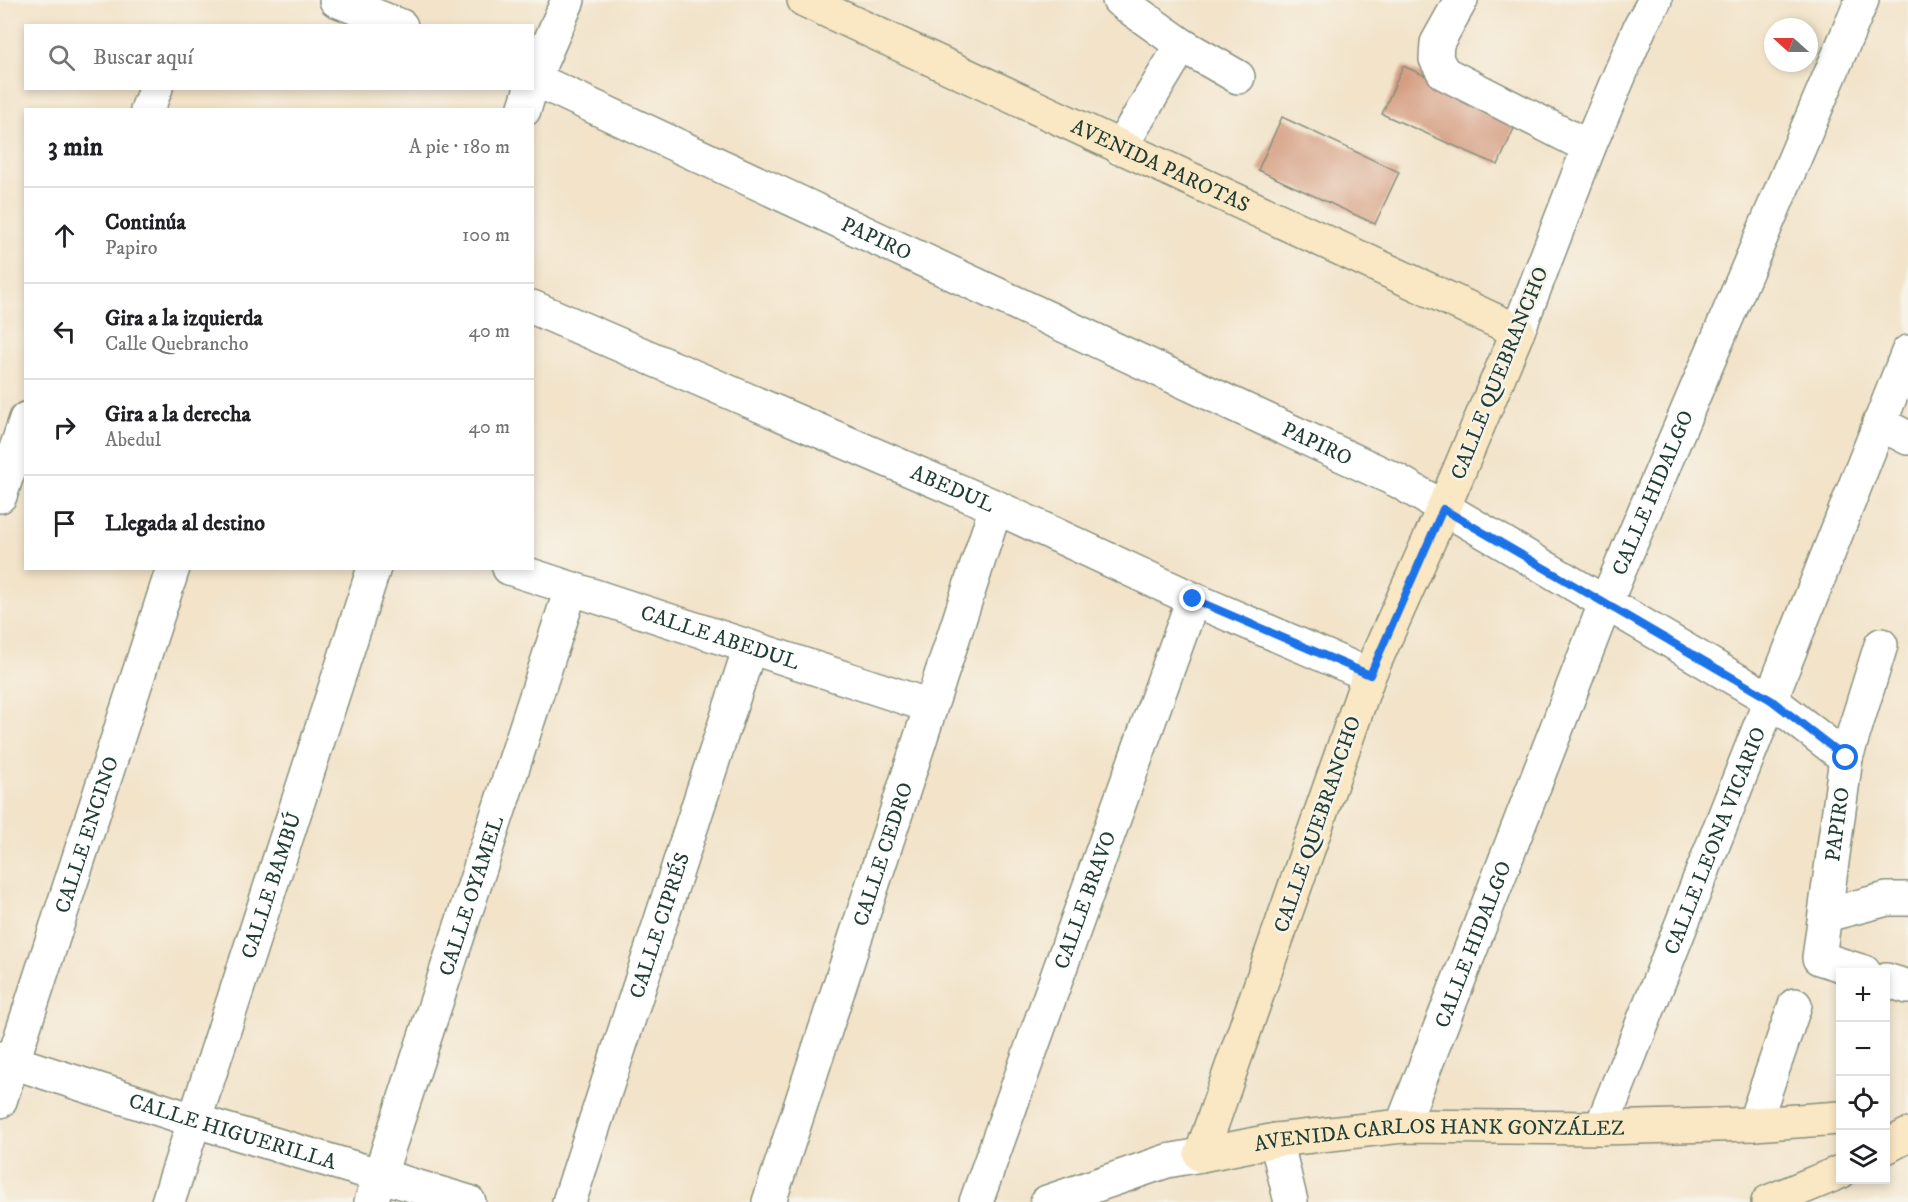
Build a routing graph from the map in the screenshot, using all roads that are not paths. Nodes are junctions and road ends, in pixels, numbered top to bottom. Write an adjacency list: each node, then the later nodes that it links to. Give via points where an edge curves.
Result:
1 (336, 0): 8 (street)
2 (568, 0): 10 (street)
3 (804, 0): 18 (street, AVENIDA PAROTAS)
4 (1119, 0): 9 (street)
5 (1460, 0): 17 (street, via 1437,43 1436,59 1444,73)
6 (1655, 0): 17 (street, CALLE QUEBRANCHO)
7 (1862, 0): 35 (street, CALLE HIDALGO)
8 (396, 24)
9 (1182, 45): 11 (street); 18 (street)
10 (534, 77)
11 (1238, 77)
12 (534, 83): 29 (street, PAPIRO, via 1398,481)
13 (155, 90): 15 (street)
14 (530, 90): 16 (street)
15 (148, 108)
16 (525, 108)
17 (1589, 147): 20 (street, CALLE QUEBRANCHO)
18 (1120, 148): 20 (street, AVENIDA PAROTAS)
19 (534, 308): 28 (street, ABEDUL)
20 (1518, 331): 29 (street, CALLE QUEBRANCHO)
21 (1907, 358): 25 (street, CALLE LEONA VICARIO)
22 (0, 406): 23 (street)
23 (24, 416)
24 (24, 423): 27 (street)
25 (1879, 423): 26 (street); 39 (street, CALLE LEONA VICARIO)
26 (1908, 438)
27 (0, 496)
28 (996, 507): 34 (street, ABEDUL); 40 (street, CALLE CEDRO)
29 (1443, 509): 35 (street, PAPIRO); 38 (street, CALLE QUEBRANCHO)
30 (172, 570): 48 (street, CALLE ENCINO)
31 (373, 570): 53 (street, CALLE BAMBÚ)
32 (515, 570): 33 (street, CALLE ABEDUL)
33 (571, 589): 37 (street, CALLE ABEDUL); 62 (street, CALLE OYAMEL)
34 (1193, 599): 38 (street, ABEDUL); 67 (street, CALLE BRAVO)
35 (1605, 604): 39 (street, PAPIRO); 55 (street, CALLE HIDALGO)
36 (1881, 645): 41 (street)
37 (750, 647): 40 (street, CALLE ABEDUL); 65 (street, CALLE CIPRÉS)
38 (1370, 675): 60 (street, CALLE QUEBRANCHO)
39 (1771, 700): 41 (street, PAPIRO); 56 (street, CALLE LEONA VICARIO)
40 (930, 706): 66 (street, CALLE CEDRO)
41 (1846, 758): 43 (street, PAPIRO)
42 (1908, 899): 43 (street, via 1887,899)
43 (1826, 915): 44 (street, PAPIRO, via 1819,958)
44 (1851, 968)
45 (1890, 981): 46 (street)
46 (1908, 987)
47 (1795, 1005): 54 (street)
48 (6, 1060): 49 (street, CALLE ENCINO); 53 (street, CALLE HIGUERILLA)
49 (0, 1101)
50 (1836, 1118): 54 (street, AVENIDA CARLOS HANK GONZÁLEZ)
51 (1890, 1119): 52 (street)
52 (1908, 1119)
53 (196, 1121): 62 (street, CALLE HIGUERILLA); 63 (street, CALLE BAMBÚ)
54 (1754, 1124): 56 (street, AVENIDA CARLOS HANK GONZÁLEZ)
55 (1402, 1126): 56 (street, AVENIDA CARLOS HANK GONZÁLEZ); 58 (street, AVENIDA CARLOS HANK GONZÁLEZ)
56 (1601, 1128)
57 (1908, 1135): 59 (street)
58 (1276, 1140): 60 (street, AVENIDA CARLOS HANK GONZÁLEZ); 69 (street)
59 (1890, 1145)
60 (1201, 1155): 68 (street, AVENIDA CARLOS HANK GONZÁLEZ, via 1167,1161)
61 (1836, 1174): 70 (street)
62 (375, 1188): 64 (street, CALLE HIGUERILLA)
63 (168, 1202)
64 (469, 1202)
65 (569, 1202)
66 (769, 1202)
67 (976, 1202)
68 (1047, 1202)
69 (1291, 1202)
70 (1768, 1202)

